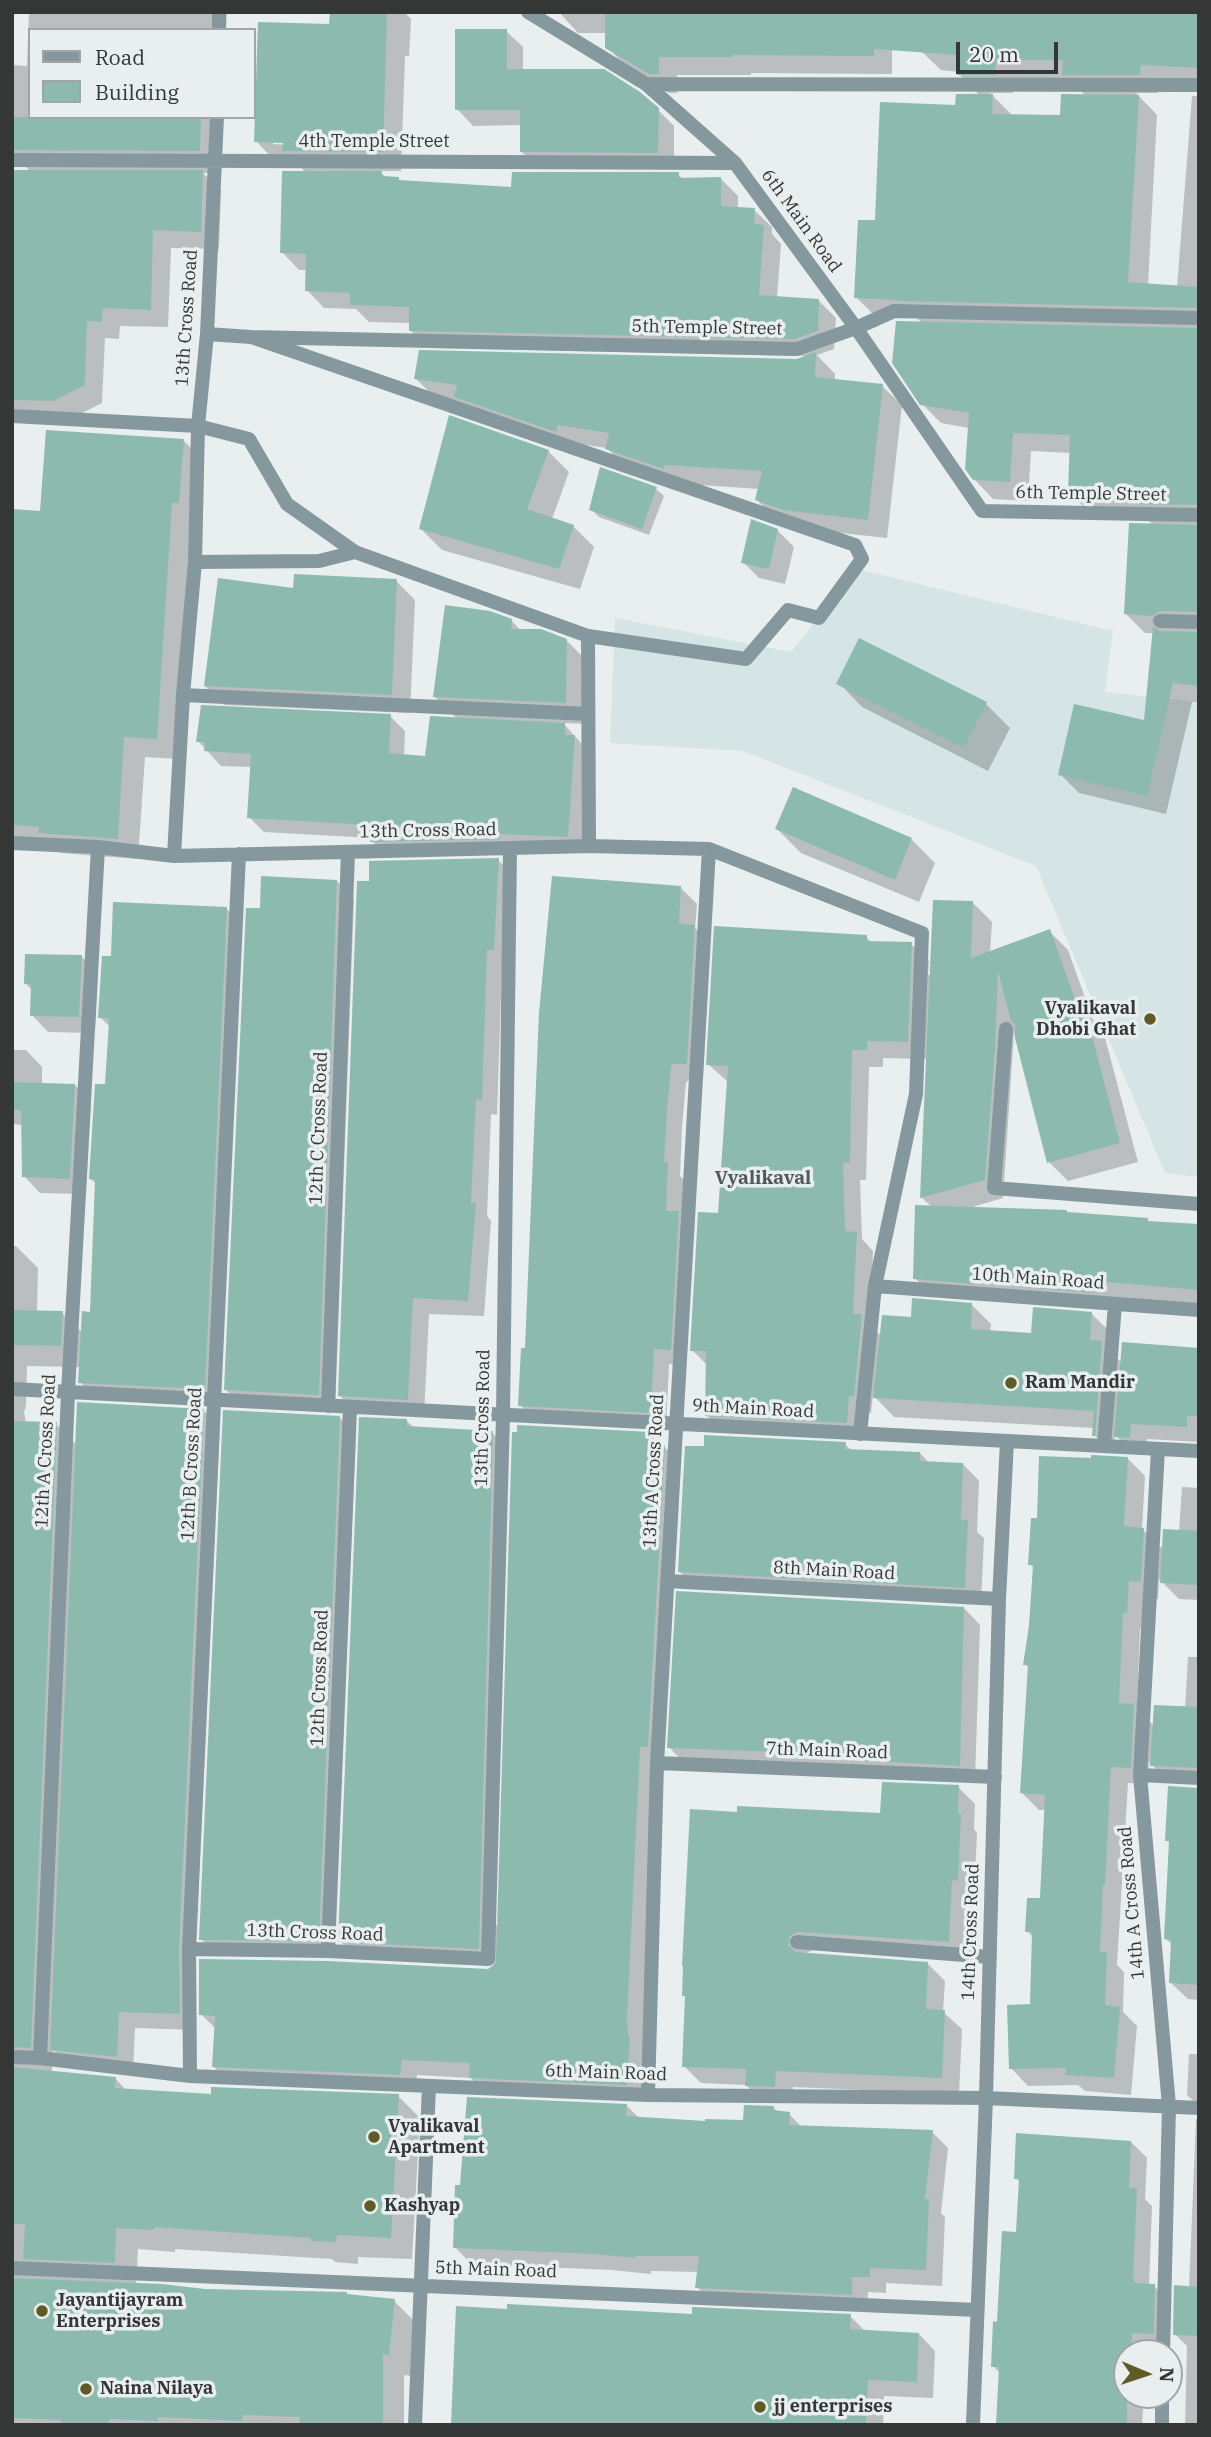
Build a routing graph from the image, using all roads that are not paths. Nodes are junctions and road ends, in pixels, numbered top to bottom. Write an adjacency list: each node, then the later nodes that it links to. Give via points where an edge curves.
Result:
1 (528, 12): 2 (street, 6th Main Road)
2 (646, 84): 3 (street); 7 (street, 6th Main Road)
3 (1199, 85)
4 (217, 119): 6 (street, 13th Cross Road)
5 (12, 160): 6 (street, 4th Temple Street)
6 (216, 161): 7 (street, 4th Temple Street); 10 (street, 13th Cross Road)
7 (735, 163): 9 (street, 6th Main Road)
8 (1199, 318): 9 (street, 5th Temple Street, via 894,311)
9 (856, 328): 11 (street, 5th Temple Street, via 797,349); 14 (street, 6th Main Road)
10 (207, 334): 11 (street, 5th Temple Street); 13 (street, 13th Cross Road)
11 (251, 337): 20 (street, via 855,545 862,559 819,618 788,610 746,659)
12 (12, 416): 13 (street)
13 (198, 426): 16 (street, via 249,439 287,504); 17 (street, 13th Cross Road)
14 (982, 511): 15 (street, 6th Temple Street)
15 (1199, 515)
16 (355, 552): 17 (street, via 319,561); 20 (street)
17 (195, 562): 21 (street, 13th Cross Road)
18 (1160, 621): 19 (street)
19 (1199, 622)
20 (588, 636): 22 (street)
21 (183, 695): 22 (street); 30 (street, 13th Cross Road)
22 (588, 714): 24 (street)
23 (12, 843): 25 (street, 13th Cross Road)
24 (589, 846): 26 (street); 27 (street)
25 (98, 847): 30 (street, 13th Cross Road); 37 (street, 12th A Cross Road)
26 (510, 848): 28 (street, 13th Cross Road); 41 (street, 13th Cross Road)
27 (709, 849): 33 (street, via 922,933 916,1094); 42 (street, 13th A Cross Road)
28 (348, 852): 29 (street, 13th Cross Road); 39 (street, 12th C Cross Road)
29 (239, 854): 30 (street, 13th Cross Road); 38 (street, 12th B Cross Road)
30 (174, 856)
31 (1006, 1029): 32 (street, via 994,1188)
32 (1199, 1203)
33 (875, 1286): 34 (street, 10th Main Road); 43 (street)
34 (1115, 1304): 35 (street, 10th Main Road); 45 (street)
35 (1199, 1310)
36 (12, 1389): 37 (street, 9th Main Road)
37 (68, 1392): 38 (street, 9th Main Road); 59 (street, 12th A Cross Road)
38 (215, 1399): 39 (street, 9th Main Road); 55 (street, 12th B Cross Road)
39 (328, 1406): 40 (street, 9th Main Road)
40 (349, 1407): 41 (street, 9th Main Road); 56 (street, 12th Cross Road)
41 (503, 1416): 42 (street, 9th Main Road); 56 (street, 13th Cross Road, via 488,1958)
42 (676, 1424): 43 (street, 9th Main Road); 48 (street, 13th A Cross Road)
43 (860, 1434): 44 (street, 9th Main Road)
44 (1007, 1441): 45 (street, 9th Main Road); 49 (street, 14th Cross Road)
45 (1104, 1446): 46 (street, 9th Main Road)
46 (1158, 1449): 47 (street, 9th Main Road); 51 (street, 14th A Cross Road)
47 (1199, 1451)
48 (667, 1581): 49 (street, 8th Main Road); 50 (street, 13th A Cross Road)
49 (999, 1599): 52 (street, 14th Cross Road)
50 (657, 1763): 52 (street, 7th Main Road); 62 (street, 13th A Cross Road)
51 (1140, 1775): 53 (street); 64 (street, 14th A Cross Road)
52 (995, 1777): 57 (street, 14th Cross Road)
53 (1199, 1778)
54 (797, 1942): 57 (street)
55 (189, 1949): 56 (street, 13th Cross Road); 60 (street, 12th B Cross Road)
56 (328, 1951)
57 (990, 1957): 63 (street, 14th Cross Road)
58 (12, 2057): 59 (street, 6th Main Road)
59 (40, 2058): 60 (street, 6th Main Road)
60 (190, 2076): 61 (street, 6th Main Road)
61 (429, 2086): 62 (street, 6th Main Road); 67 (street)
62 (648, 2095): 63 (street, 6th Main Road)
63 (986, 2098): 64 (street, 6th Main Road); 68 (street, 14th Cross Road)
64 (1169, 2106): 65 (street, 6th Main Road); 69 (street, 14th A Cross Road)
65 (1199, 2108)
66 (12, 2268): 67 (street, 5th Main Road)
67 (420, 2286): 68 (street, 5th Main Road); 70 (street)
68 (977, 2310): 71 (street, 14th Cross Road)
69 (1163, 2339)
70 (415, 2425)
71 (973, 2425)

